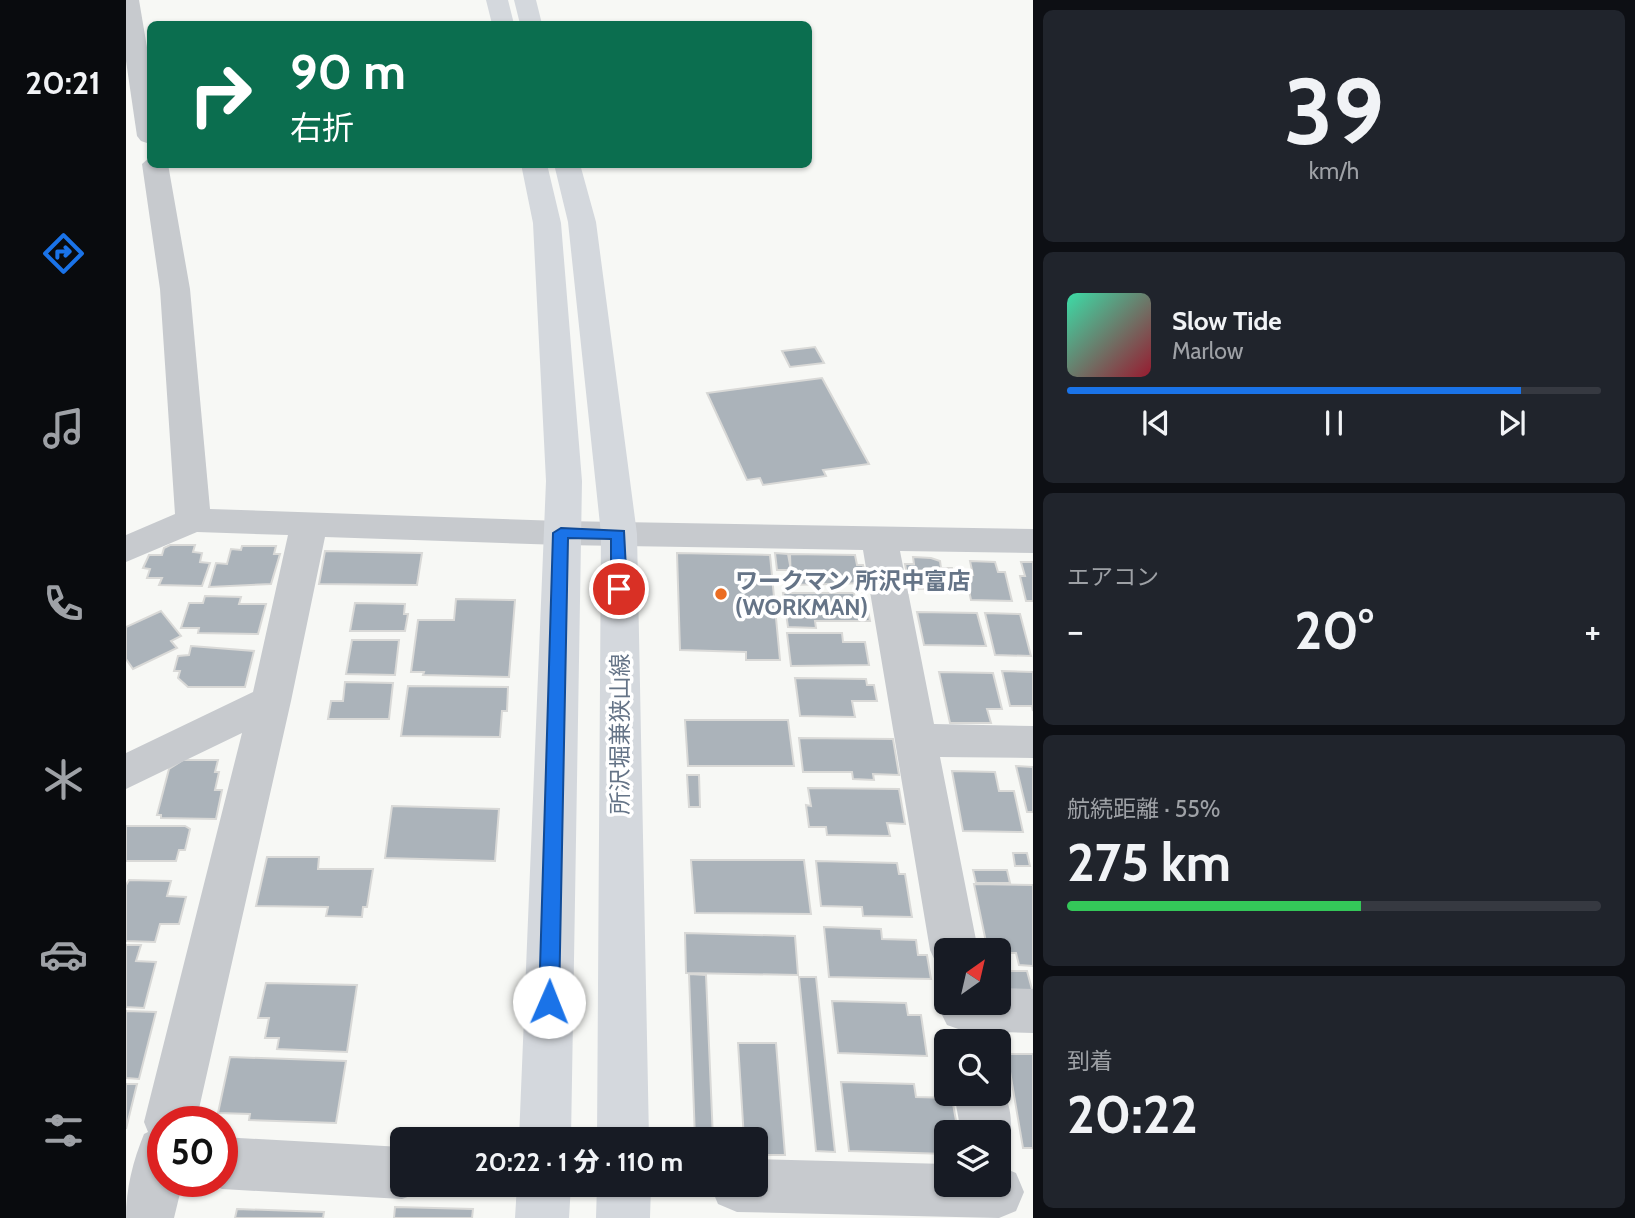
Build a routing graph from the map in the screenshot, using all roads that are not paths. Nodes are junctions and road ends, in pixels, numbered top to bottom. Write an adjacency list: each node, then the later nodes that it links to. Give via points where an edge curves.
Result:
1 (128, 0): 6 (street)
2 (497, 0): 4 (main road)
3 (524, 0): 5 (main road)
4 (502, 21)
5 (530, 21)
6 (147, 117)
7 (156, 168): 10 (street, via 175,289)
8 (535, 168): 12 (main road, via 547,223 564,481)
9 (568, 168): 13 (main road, 所沢堀兼狭山線, via 582,222)
10 (193, 520): 11 (street); 16 (street)
11 (309, 524): 12 (street); 17 (street)
12 (561, 533): 13 (street); 25 (main road)
13 (618, 534): 14 (street); 26 (main road, 所沢堀兼狭山線)
14 (879, 538): 15 (street); 18 (street)
15 (1033, 541)
16 (126, 549)
17 (271, 701): 20 (street); 24 (street)
18 (916, 740): 19 (street); 21 (street)
19 (1033, 742)
20 (126, 772)
21 (952, 938)
22 (1033, 1011): 23 (street)
23 (966, 1018)
24 (174, 1106)
25 (545, 1127)
26 (623, 1127)
27 (238, 1164): 28 (street)
28 (390, 1172)
29 (768, 1187): 33 (street)
30 (152, 1197): 34 (street)
31 (543, 1197): 35 (main road)
32 (624, 1197): 36 (main road)
33 (999, 1198)
34 (147, 1218)
35 (542, 1218)
36 (623, 1218)

